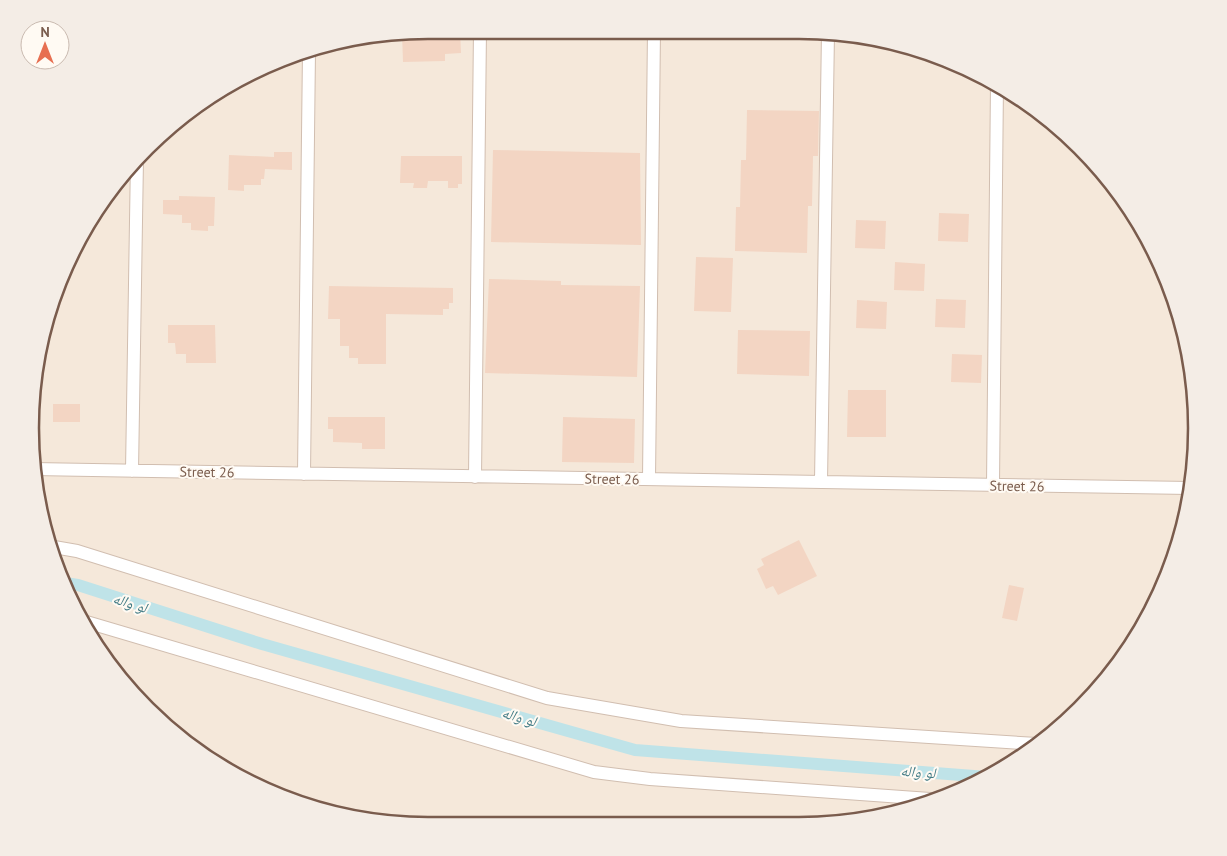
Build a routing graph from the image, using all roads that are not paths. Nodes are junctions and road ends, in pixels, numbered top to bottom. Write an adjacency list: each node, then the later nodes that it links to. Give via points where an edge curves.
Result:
1 (480, 39): 10 (street)
2 (654, 39): 11 (street)
3 (828, 40): 12 (street)
4 (309, 57): 9 (street)
5 (997, 93): 13 (street)
6 (137, 169): 8 (street)
7 (41, 469): 8 (street, Street 26)
8 (132, 471): 9 (street, Street 26)
9 (304, 474): 10 (street, Street 26)
10 (475, 477): 11 (street, Street 26)
11 (649, 480): 12 (street, Street 26)
12 (821, 482): 13 (street, Street 26)
13 (993, 485): 14 (street, Street 26)
14 (1184, 488)
15 (57, 548): 17 (street, via 547,698 681,721)
16 (91, 624): 18 (street, via 594,772)
17 (1027, 743)
18 (920, 798)

